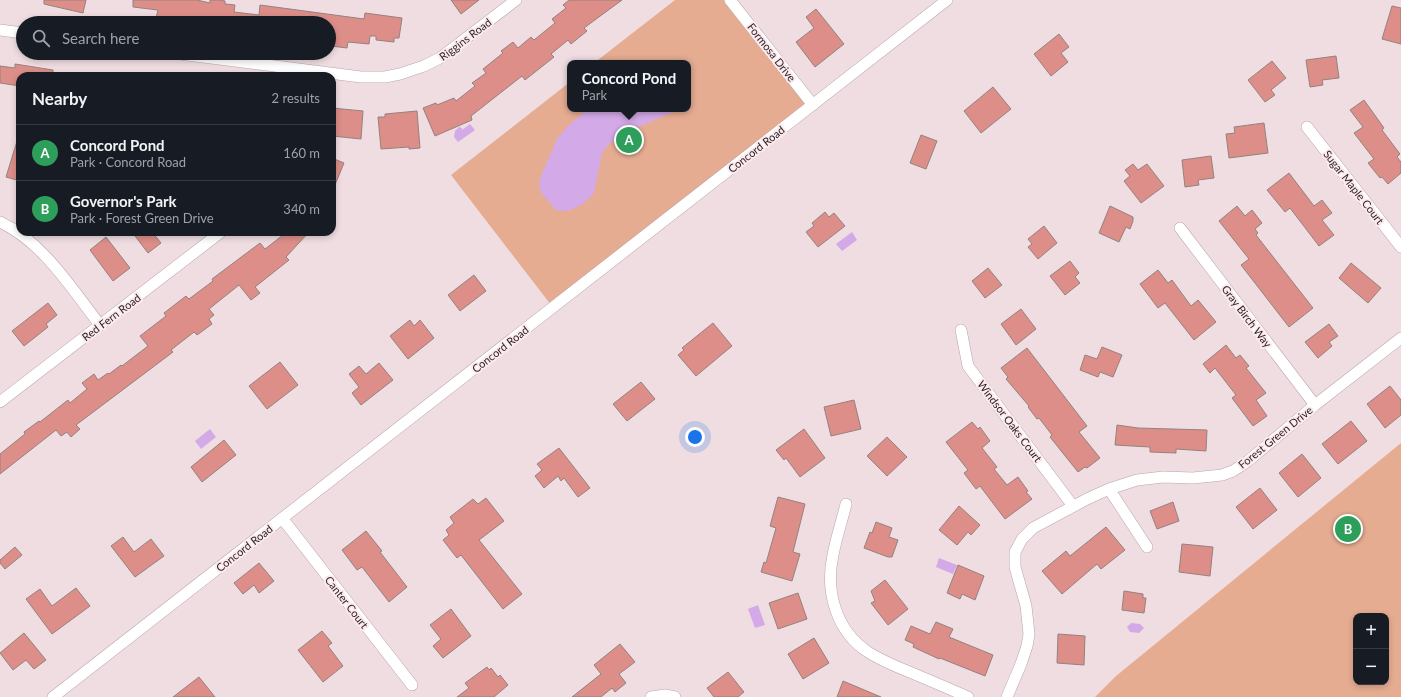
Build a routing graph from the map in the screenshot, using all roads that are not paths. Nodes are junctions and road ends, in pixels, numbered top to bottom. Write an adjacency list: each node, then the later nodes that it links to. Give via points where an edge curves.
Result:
1 (516, 0): 8 (street, Riggins Road, via 440,58 424,66 385,77)
2 (730, 0): 9 (street, Formosa Drive)
3 (947, 0): 9 (street, Concord Road)
4 (0, 30): 5 (street)
5 (16, 32)
6 (216, 60): 7 (street, Riggins Road)
7 (291, 72)
8 (336, 75)
9 (813, 105): 25 (street, Concord Road)
10 (1307, 127): 16 (street, Sugar Maple Court)
11 (0, 222): 13 (street)
12 (1180, 228): 21 (street, Gray Birch Way)
13 (16, 231)
14 (23, 236): 17 (street, via 50,262)
15 (216, 236): 17 (street, Red Fern Road)
16 (1401, 247)
17 (100, 325): 20 (street, Red Fern Road)
18 (961, 330): 24 (street, Windsor Oaks Court, via 968,366)
19 (1401, 338): 21 (street, Forest Green Drive)
20 (0, 402)
21 (1315, 405): 22 (street, Forest Green Drive, via 1233,471 1222,475 1193,478 1163,477 1138,480)
22 (1109, 489): 24 (street, Forest Green Drive); 26 (street)
23 (846, 504): 31 (street, via 832,555 831,572 831,592 842,624 855,641 868,652)
24 (1073, 506): 32 (street, Forest Green Drive, via 1032,528 1015,552 1015,566 1026,606 1029,634 1021,664)
25 (282, 518): 27 (street, Canter Court); 28 (street, Concord Road)
26 (1147, 547)
27 (412, 685)
28 (53, 697)
29 (650, 697): 30 (street)
30 (675, 697)
31 (968, 697)
32 (1007, 697)

